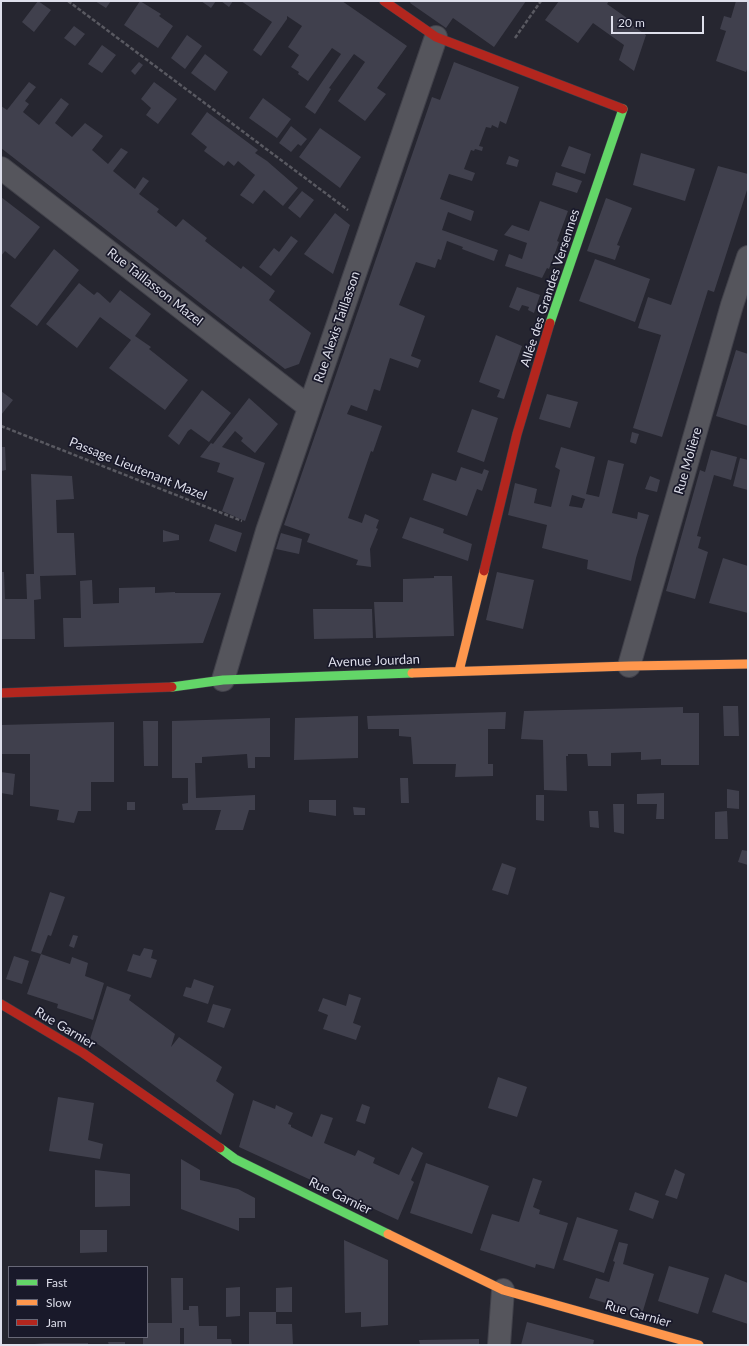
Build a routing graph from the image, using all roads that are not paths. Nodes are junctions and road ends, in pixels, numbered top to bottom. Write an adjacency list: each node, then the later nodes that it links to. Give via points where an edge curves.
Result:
1 (384, 1): 2 (street)
2 (436, 37): 5 (street, Rue Alexis Taillasson); 8 (street, Allée des Grandes Versennes, via 623,109 555,307 517,434)
3 (1, 168): 5 (street, Rue Taillasson Mazel)
4 (748, 257): 7 (street, Rue Molière)
5 (310, 407): 9 (street, Rue Alexis Taillasson, via 267,531)
6 (748, 664): 7 (street, Avenue Jourdan)
7 (629, 666): 8 (street, Avenue Jourdan)
8 (459, 671): 9 (street, Avenue Jourdan)
9 (223, 680): 10 (street, Avenue Jourdan, via 163,688)
10 (1, 693)
11 (1, 1004): 12 (street, Rue Garnier, via 83,1053 235,1159)
12 (503, 1290): 13 (street); 14 (street, Rue Garnier)
13 (499, 1345)
14 (699, 1345)

